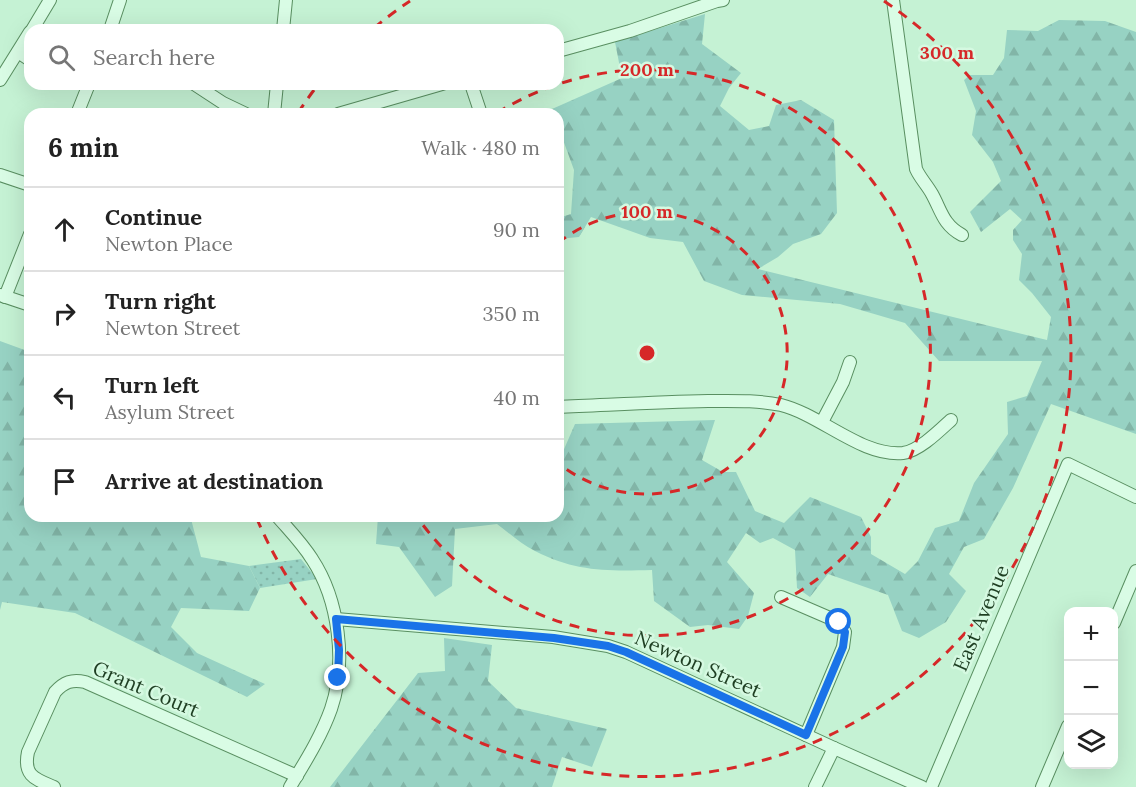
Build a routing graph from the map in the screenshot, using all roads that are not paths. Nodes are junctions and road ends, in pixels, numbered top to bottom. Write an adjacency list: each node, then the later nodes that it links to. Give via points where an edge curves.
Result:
1 (50, 0): 6 (street)
2 (120, 0): 7 (street)
3 (286, 0): 8 (street)
4 (723, 0): 10 (street)
5 (893, 0): 26 (street, via 916,169 949,227)
6 (35, 24)
7 (112, 24)
8 (284, 24)
9 (24, 42): 11 (street)
10 (564, 49)
11 (18, 52): 12 (street); 13 (street)
12 (24, 56)
13 (0, 80)
14 (86, 90): 19 (street)
15 (203, 90): 20 (street)
16 (276, 90): 21 (street)
17 (421, 90): 22 (street)
18 (473, 90): 23 (street)
19 (79, 108)
20 (233, 108)
21 (275, 108)
22 (359, 108)
23 (479, 108)
24 (0, 175): 25 (street)
25 (24, 183)
26 (962, 235)
27 (24, 248): 28 (street)
28 (3, 296): 29 (street)
29 (24, 303)
30 (850, 362): 33 (street)
31 (564, 407): 33 (street, via 759,402 781,405)
32 (951, 420): 33 (street, via 935,435 903,453 869,447)
33 (822, 422)
34 (1136, 497): 48 (street, East Avenue, via 1068,464)
35 (282, 522): 39 (street, via 313,560)
36 (1136, 571): 38 (street)
37 (781, 597): 40 (street, via 839,622 845,632 843,647)
38 (1118, 612)
39 (336, 619): 40 (street, Newton Street, via 608,646); 43 (street, via 339,663 331,708)
40 (806, 735): 42 (street, Newton Street)
41 (1064, 735): 49 (street)
42 (834, 748): 46 (street); 47 (street, Newton Street)
43 (297, 776): 44 (street, Grant Court, via 85,682 70,681 56,692 26,760 32,776); 45 (street)
44 (54, 787)
45 (290, 787)
46 (815, 787)
47 (922, 787)
48 (931, 787)
49 (1042, 787)

